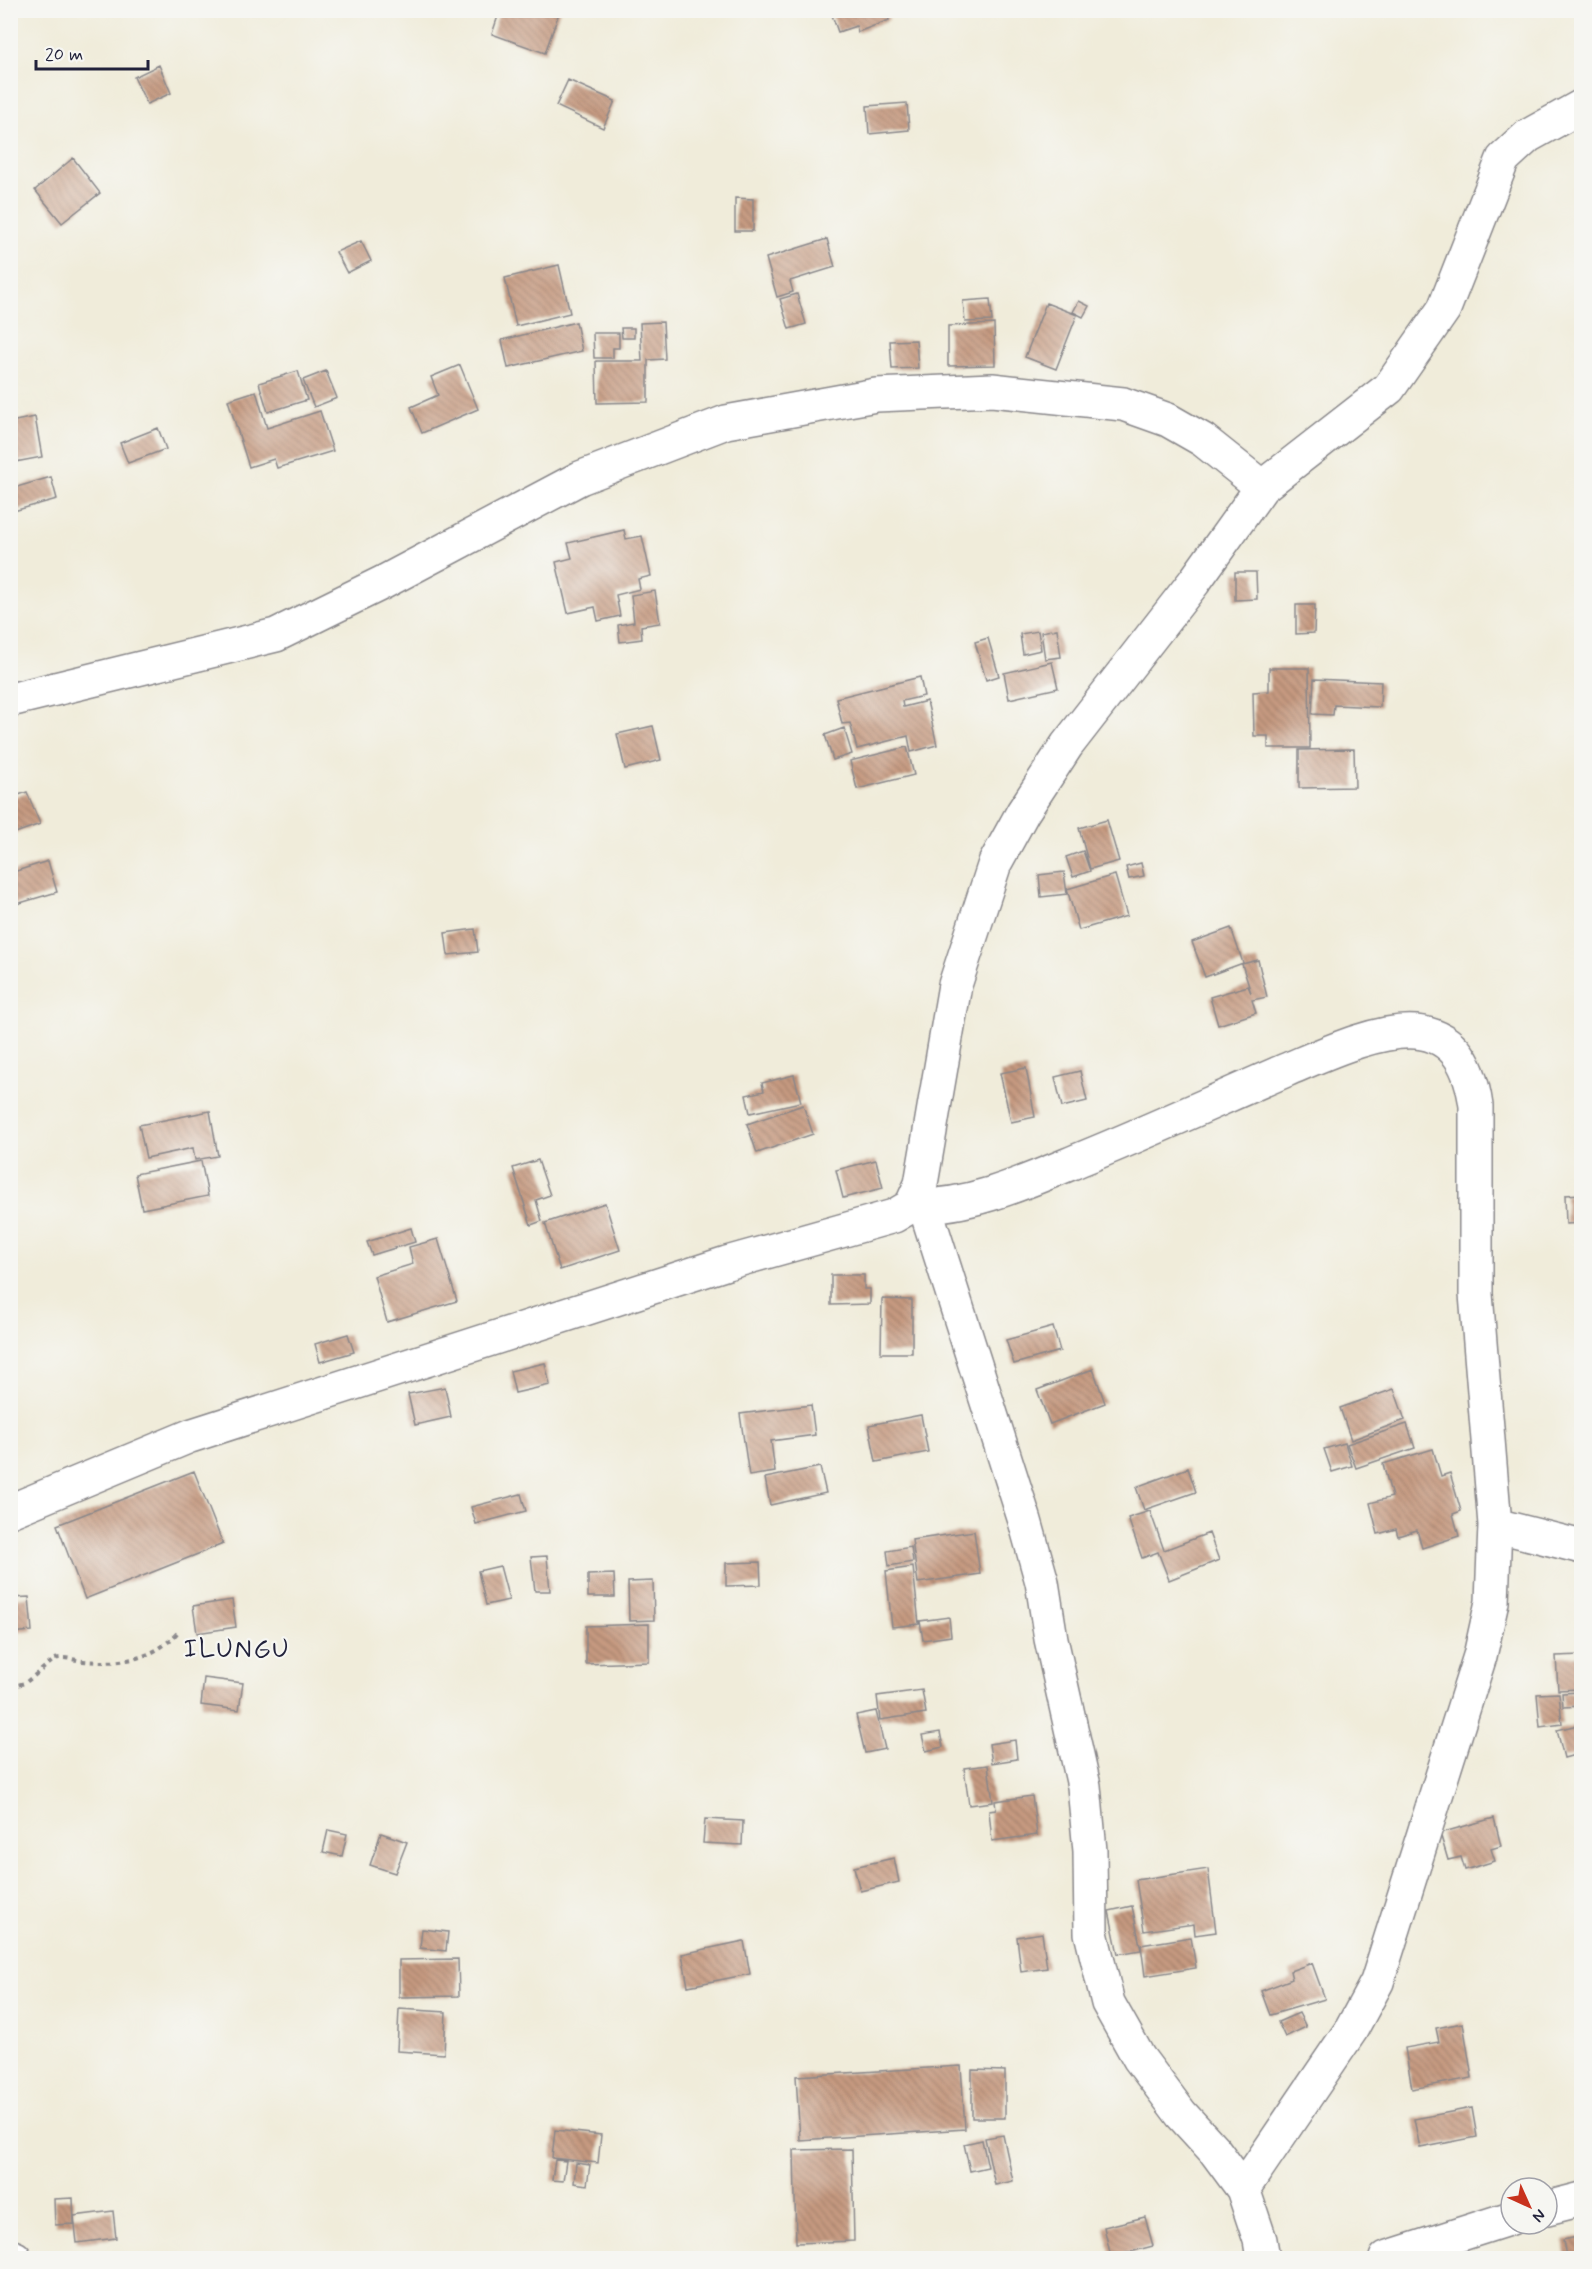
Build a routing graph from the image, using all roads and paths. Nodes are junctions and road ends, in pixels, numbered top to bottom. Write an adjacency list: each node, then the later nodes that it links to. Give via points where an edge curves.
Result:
1 (1581, 106): 2 (street, via 1528,136 1503,159 1444,309 1389,388)
2 (1262, 486): 3 (street, via 1203,440 1168,420 1124,404 992,390 876,395 726,422 580,478 395,577 276,635); 4 (street, via 1194,582 1067,745 994,862 955,985)
3 (10, 700)
4 (918, 1207): 5 (street, via 727,1263 190,1436); 6 (street, via 966,1200 1026,1182 1324,1054 1382,1036 1416,1032 1440,1038 1464,1059 1473,1081 1476,1106 1476,1294); 10 (street, via 1025,1521 1042,1582 1084,1786 1091,1933 1108,2003 1139,2058)
5 (10, 1511)
6 (1495, 1525): 7 (street); 10 (street, via 1492,1602 1480,1656 1377,1982 1351,2030)
7 (1581, 1547)
8 (178, 1632): 9 (path, via 162,1648 140,1658 55,1659 25,1683)
9 (10, 1687)
10 (1244, 2188): 16 (street)
11 (1581, 2199): 12 (street)
12 (1559, 2205)
13 (1499, 2222): 17 (street)
14 (10, 2256): 15 (street)
15 (15, 2259)
16 (1263, 2259)
17 (1386, 2259)

